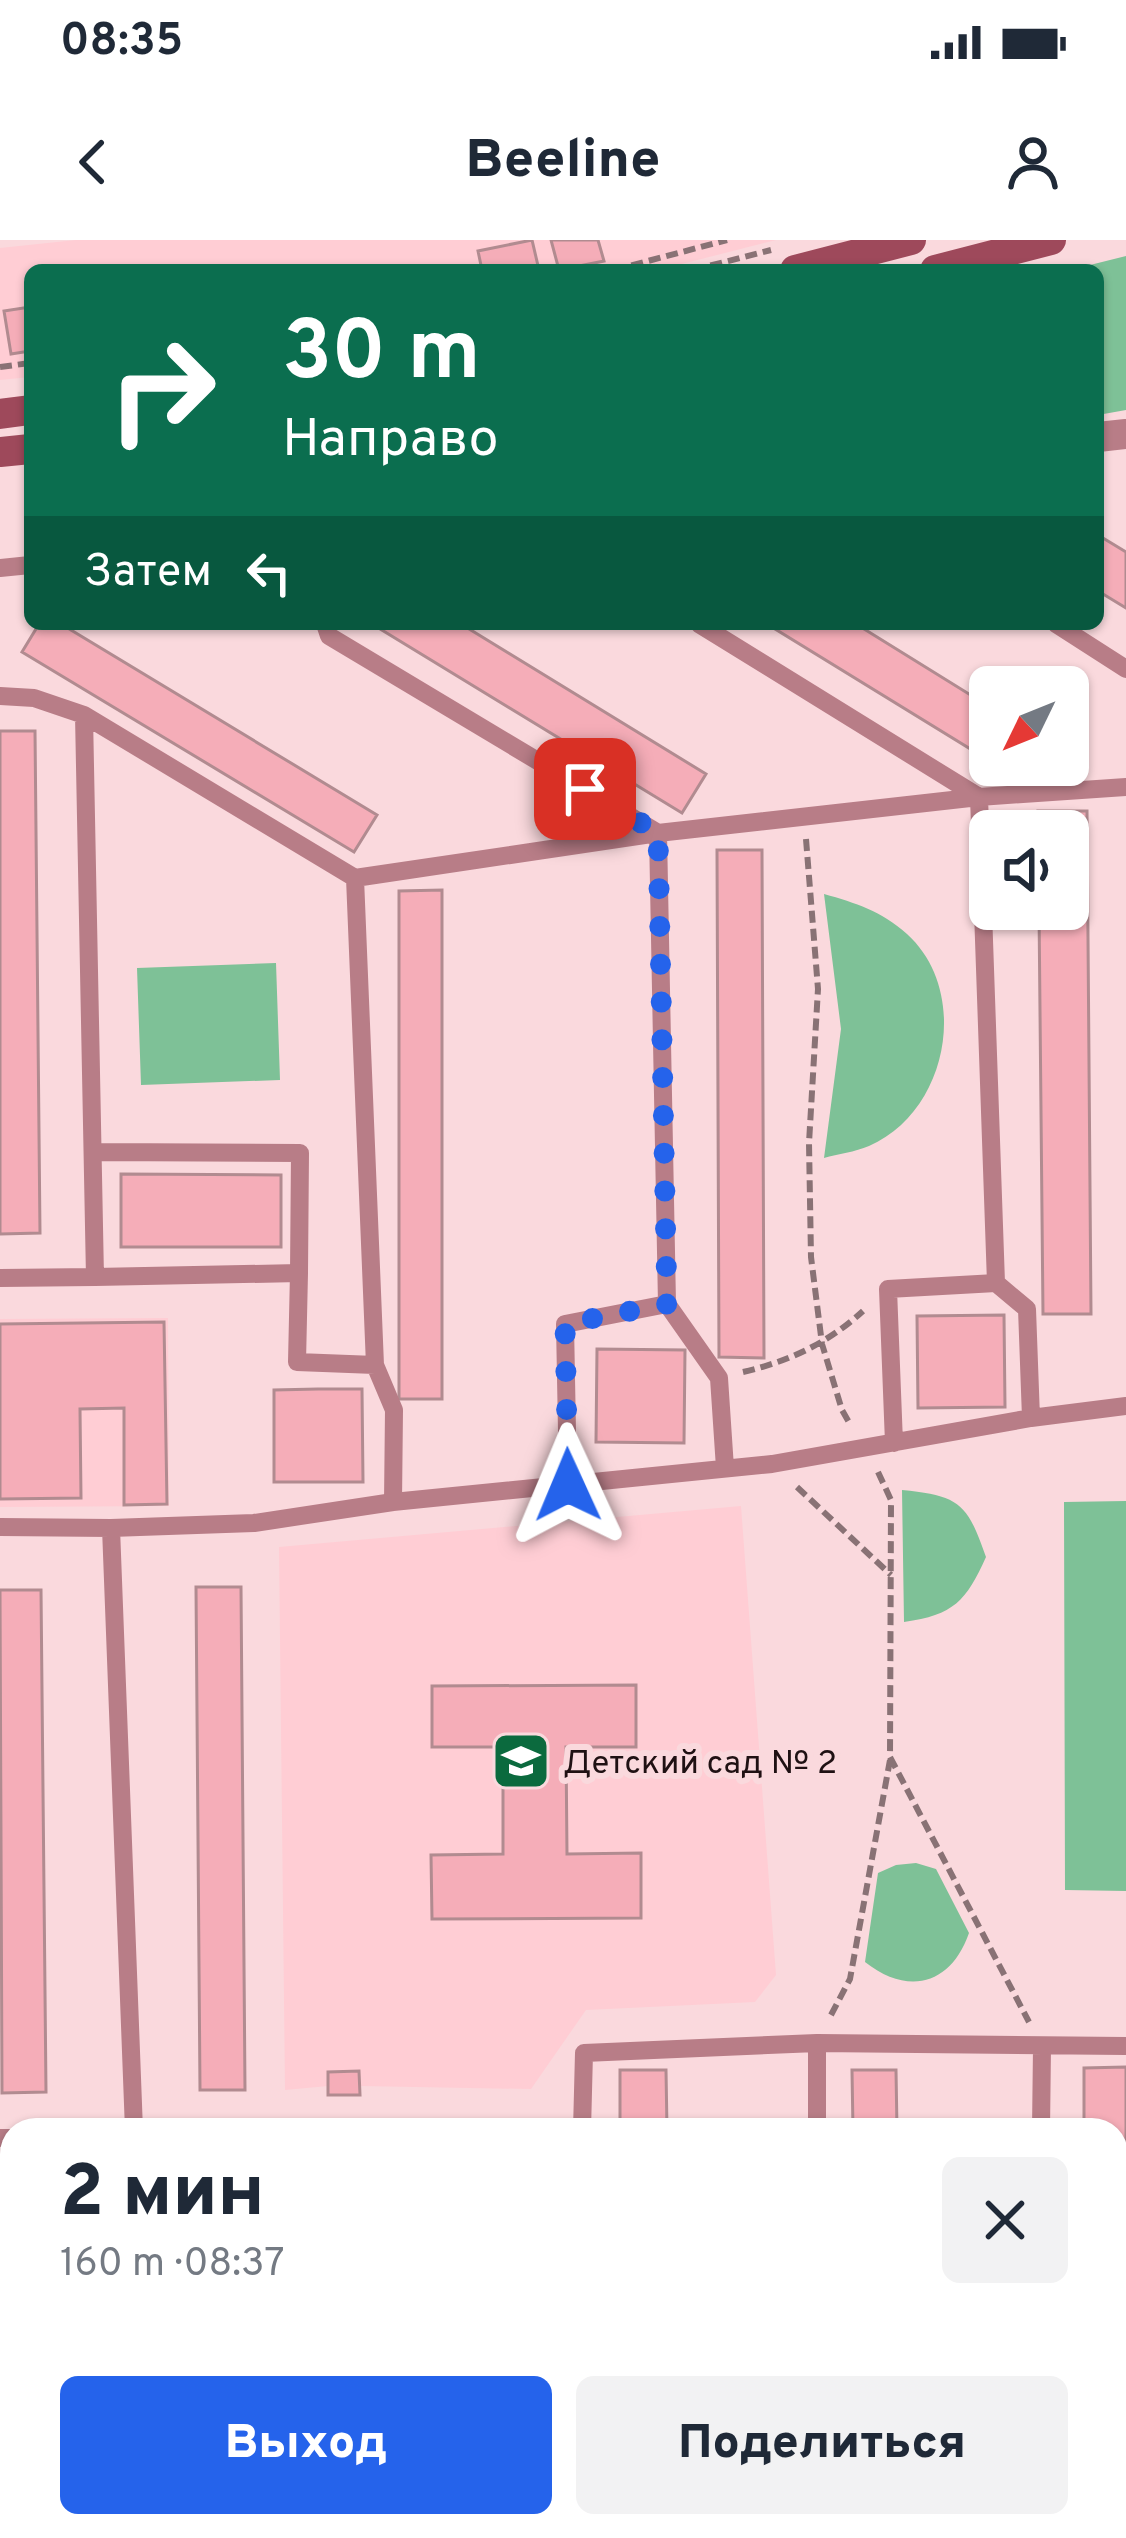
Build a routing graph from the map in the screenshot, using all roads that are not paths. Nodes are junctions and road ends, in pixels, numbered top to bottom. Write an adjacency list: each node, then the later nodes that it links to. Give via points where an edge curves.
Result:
1 (911, 240): 3 (main road)
2 (1051, 240): 5 (main road)
3 (870, 245): 4 (main road)
4 (792, 258)
5 (958, 264)
6 (327, 630): 14 (lane)
7 (709, 630): 13 (lane)
8 (1065, 630): 9 (lane)
9 (1126, 669)
10 (0, 696): 11 (lane)
11 (83, 715): 15 (lane); 16 (lane)
12 (1126, 787): 13 (lane)
13 (979, 797): 14 (lane); 20 (lane)
14 (658, 833): 15 (lane); 21 (lane)
15 (355, 878): 22 (lane)
16 (93, 1152): 17 (lane, via 300,1153); 18 (lane)
17 (299, 1273): 18 (lane); 22 (lane, via 297,1362)
18 (95, 1276): 19 (lane)
19 (0, 1278)
20 (996, 1283): 24 (lane, via 1027,1309); 25 (lane, via 889,1289)
21 (667, 1304): 26 (lane, via 719,1378); 27 (lane, via 565,1324)
22 (375, 1365): 28 (lane, via 394,1410)
23 (1126, 1406): 24 (lane)
24 (1030, 1418): 25 (lane)
25 (894, 1443): 26 (lane)
26 (724, 1468): 27 (lane)
27 (568, 1485): 28 (lane)
28 (393, 1502): 30 (lane, via 254,1523)
29 (0, 1527): 30 (lane)
30 (111, 1528): 34 (lane)
31 (817, 2043): 33 (lane); 35 (lane, via 584,2053); 36 (lane)
32 (1126, 2046): 33 (lane)
33 (1042, 2047): 37 (lane)
34 (134, 2118)
35 (582, 2118)
36 (818, 2118)
37 (1041, 2118)

